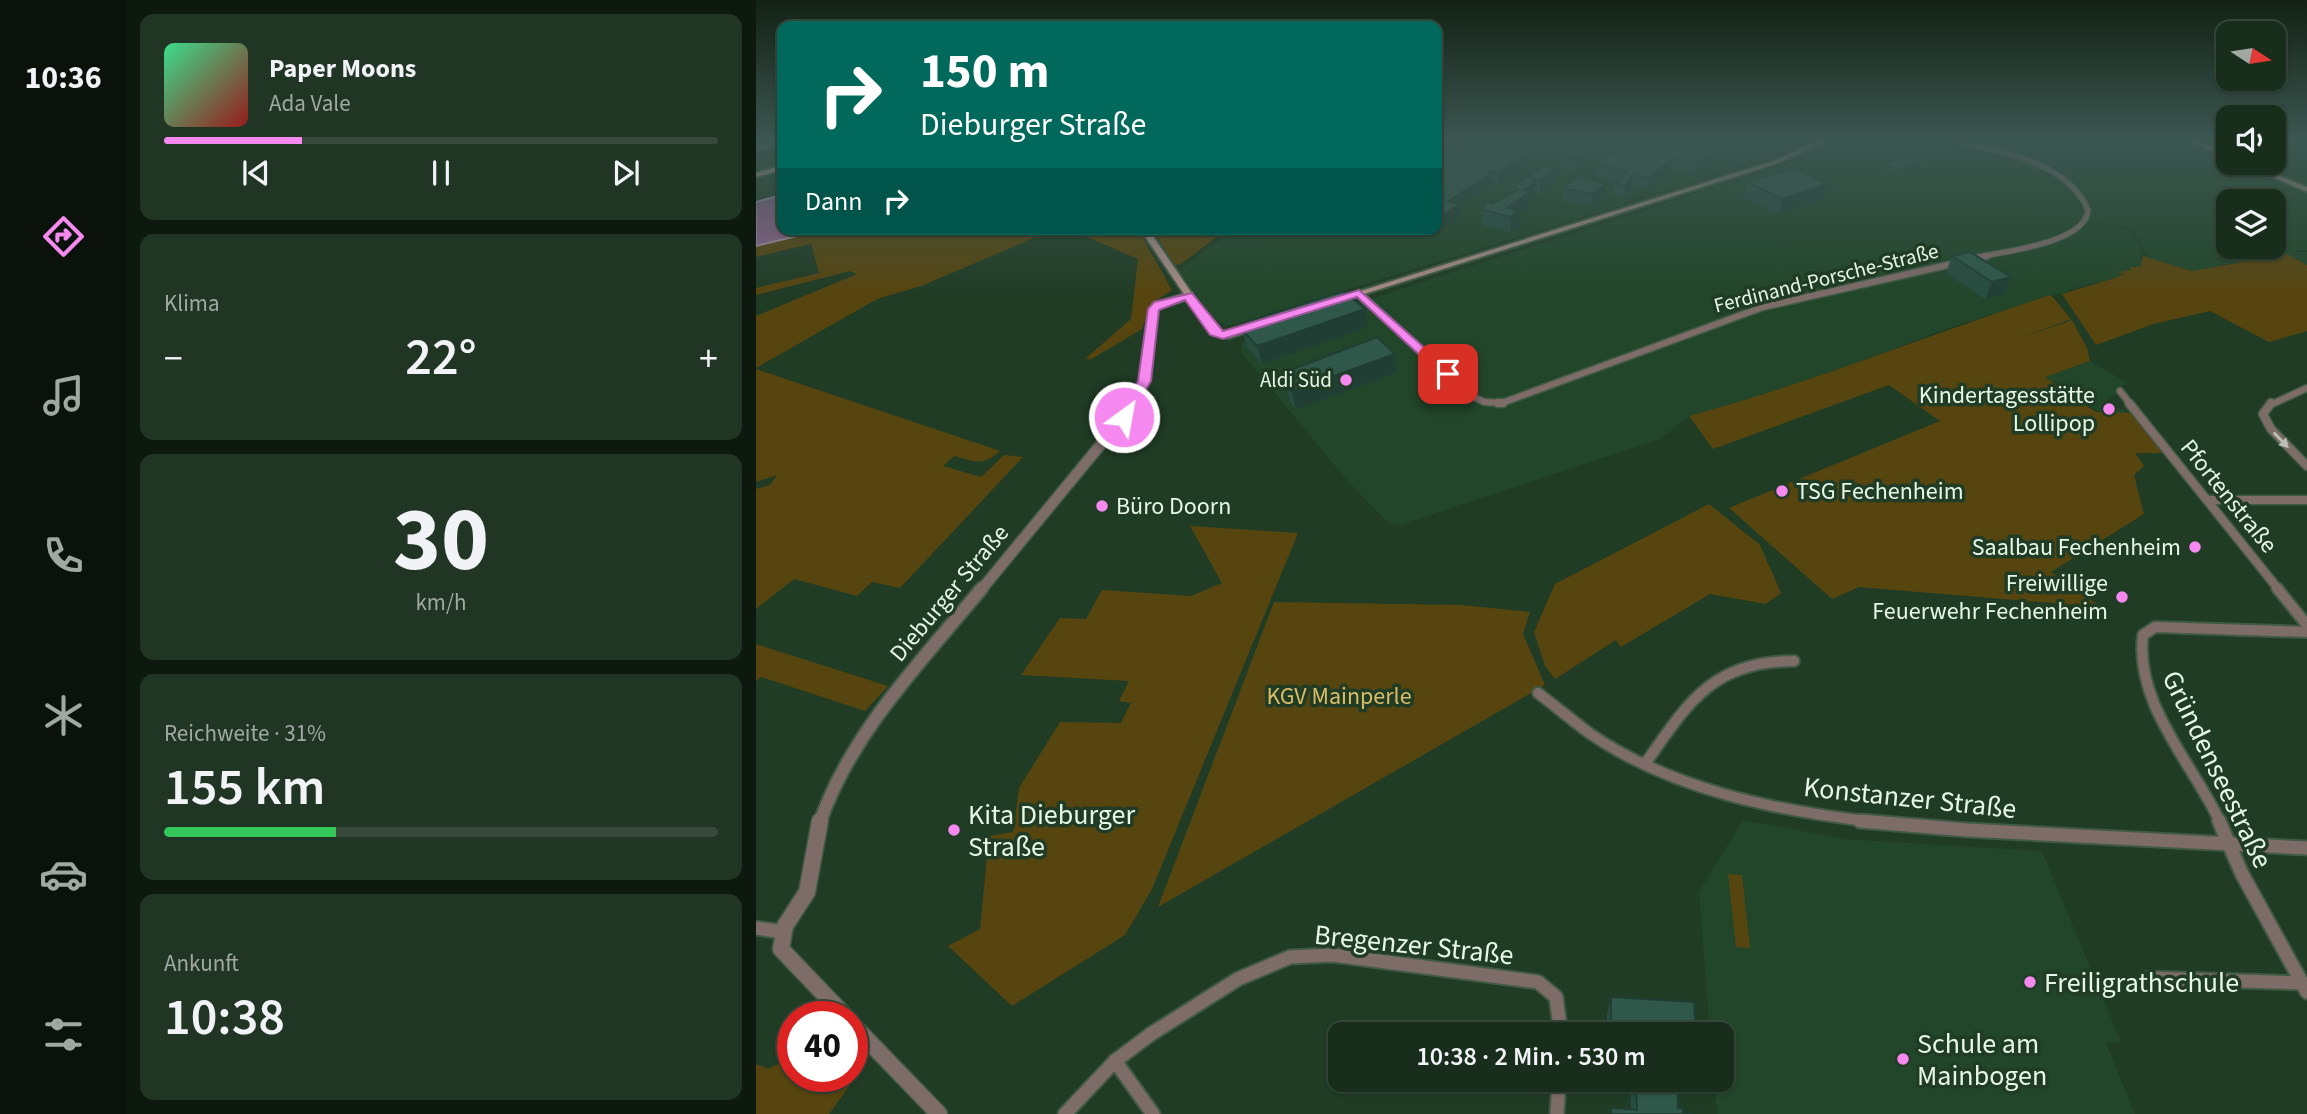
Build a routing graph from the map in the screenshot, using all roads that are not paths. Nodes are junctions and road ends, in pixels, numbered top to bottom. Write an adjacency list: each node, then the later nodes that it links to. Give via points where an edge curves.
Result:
1 (1684, 191): 4 (main road)
2 (2074, 191): 4 (street, Ferdinand-Porsche-Straße, via 2088,208 2086,220 2054,240 1765,307 1502,403 1472,396)
3 (1148, 235): 5 (main road)
4 (1359, 293): 6 (main road)
5 (1188, 296): 7 (main road, via 1214,332 1223,335); 21 (street, Dieburger Straße, via 1153,309 1144,381 1129,410 856,745 819,824 807,892)
6 (1332, 301)
7 (1270, 321)
8 (2307, 388): 10 (street, one-way to 10, via 2272,401 2263,414 2271,429)
9 (2120, 391): 11 (street, Pfortenstraße)
10 (2307, 466)
11 (2208, 500): 12 (street); 13 (street, Pfortenstraße)
12 (2307, 500)
13 (2307, 625)
14 (2307, 632): 18 (street, Gründenseestraße, via 2166,626 2147,631 2140,642 2153,696)
15 (1794, 661): 17 (street, via 1760,660 1720,676 1691,703)
16 (1538, 694): 17 (street, Konstanzer Straße, via 1585,731)
17 (1645, 764): 18 (street, Konstanzer Straße, via 1724,795 1849,821)
18 (2229, 842): 19 (street, Konstanzer Straße); 23 (street, Gründenseestraße)
19 (2307, 848)
20 (756, 928): 21 (street)
21 (782, 932): 24 (street, Dieburger Straße, via 781,949)
22 (2148, 978): 23 (street)
23 (2304, 987)
24 (831, 1001)
25 (1561, 1022): 27 (street, Bregenzer Straße, via 1556,996 1538,982 1305,955 1268,964 1238,979)
26 (868, 1041): 29 (street)
27 (1115, 1061): 30 (street, Bregenzer Straße); 31 (street)
28 (1558, 1092): 32 (street)
29 (939, 1114)
30 (1065, 1114)
31 (1153, 1114)
32 (1557, 1114)

